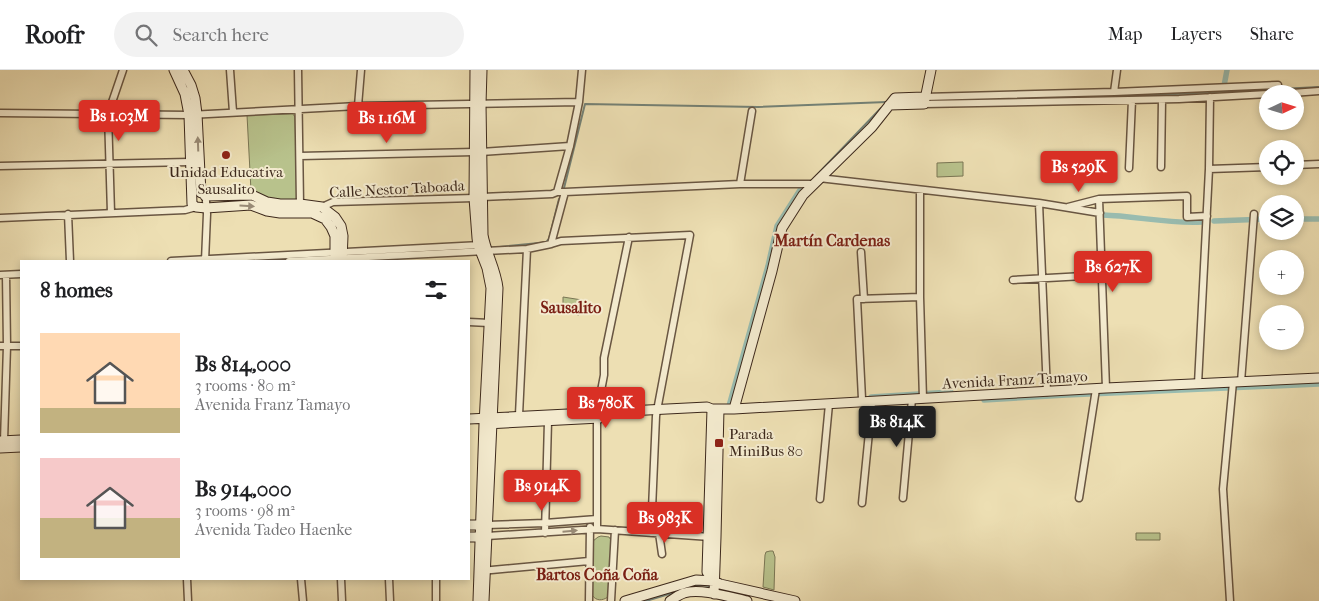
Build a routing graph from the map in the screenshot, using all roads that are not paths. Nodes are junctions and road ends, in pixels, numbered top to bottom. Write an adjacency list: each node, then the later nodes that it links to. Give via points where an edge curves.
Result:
1 (123, 70): 28 (street)
2 (174, 70): 29 (main road)
3 (183, 70): 29 (main road, via 195,98)
4 (230, 70): 26 (street)
5 (298, 70): 24 (street)
6 (361, 70): 23 (street)
7 (475, 70): 22 (main road)
8 (482, 70): 22 (main road)
9 (582, 70): 21 (street)
10 (932, 70): 20 (main road)
11 (1118, 70): 13 (street)
12 (1259, 86): 13 (street)
13 (1114, 92): 20 (street)
14 (1319, 92): 15 (street)
15 (1304, 93)
16 (1259, 94): 17 (street)
17 (1210, 97): 19 (street); 41 (street)
18 (1132, 100): 19 (street); 20 (street); 40 (street)
19 (1162, 100): 38 (street)
20 (924, 101): 42 (main road, via 895,98 872,127)
21 (578, 102): 22 (street); 30 (street)
22 (477, 104): 23 (street); 31 (main road)
23 (358, 106): 24 (street)
24 (299, 110): 26 (street); 32 (street)
25 (752, 111): 43 (street)
26 (233, 112): 29 (street)
27 (0, 113): 28 (street)
28 (108, 114): 29 (street); 34 (street)
29 (193, 115): 33 (main road); 49 (main road, one-way to 29)
30 (570, 146): 31 (street); 45 (street)
31 (478, 152): 32 (street); 47 (main road)
32 (300, 156): 51 (street)
33 (190, 162): 34 (street); 49 (main road)
34 (109, 164): 37 (street); 56 (street)
35 (1319, 164): 36 (street)
36 (1304, 165)
37 (0, 166)
38 (1161, 167)
39 (1259, 167): 41 (street)
40 (1128, 168)
41 (1209, 169): 58 (street)
42 (817, 181): 43 (street, Calle Nestor Taboada); 44 (street, Calle Nestor Taboada); 92 (main road, via 803,195 782,228)
43 (740, 184): 46 (street, Calle Nestor Taboada)
44 (920, 190): 50 (street, Calle Nestor Taboada); 76 (street)
45 (556, 192): 46 (street, Calle Nestor Taboada); 47 (street, Calle Nestor Taboada)
46 (565, 192): 61 (street)
47 (478, 197): 52 (street, Calle Nestor Taboada, via 333,202); 62 (main road)
48 (1099, 199): 53 (street); 54 (street); 58 (street, via 1186,196 1187,217)
49 (200, 202): 51 (main road, via 252,195 267,202); 56 (street, via 185,210); 65 (main road, one-way to 65, via 251,205 280,213 312,213 325,219 331,227); 68 (street)
50 (1038, 202): 53 (street, Calle Nestor Taboada); 74 (street)
51 (300, 204): 52 (main road)
52 (322, 207): 65 (main road, via 341,226 343,236)
53 (1065, 207): 54 (street, Calle Nestor Taboada)
54 (1100, 213): 73 (street)
55 (68, 214): 56 (street); 59 (street); 67 (street)
56 (111, 214)
57 (1254, 214): 83 (street)
58 (1207, 216): 84 (street)
59 (0, 218)
60 (629, 237): 61 (street); 93 (street, via 690,234); 95 (street, via 604,358)
61 (552, 244): 63 (street)
62 (483, 248): 63 (street); 65 (street); 66 (street); 79 (main road, via 490,281); 97 (main road, via 495,270 498,288)
63 (527, 249): 94 (street)
64 (861, 252): 77 (street)
65 (338, 257): 66 (street); 69 (street); 70 (street)
66 (438, 258)
67 (70, 260)
68 (205, 260)
69 (238, 260)
70 (312, 260)
71 (20, 274): 72 (street)
72 (3, 275): 80 (street)
73 (1102, 275): 74 (street); 85 (street)
74 (1042, 279): 75 (street); 86 (street)
75 (1013, 280)
76 (920, 297): 77 (street); 88 (street)
77 (864, 299): 89 (street, via 857,299 862,399)
78 (470, 322): 79 (street)
79 (490, 323): 97 (main road)
80 (4, 346): 81 (street); 101 (street)
81 (20, 346)
82 (1319, 378): 83 (main road, Avenida Franz Tamayo)
83 (1237, 382): 84 (main road, Avenida Franz Tamayo); 140 (street, via 1223,489)
84 (1198, 384): 85 (main road, Avenida Franz Tamayo)
85 (1101, 388): 86 (main road, Avenida Franz Tamayo); 104 (street)
86 (1047, 392): 88 (main road, Avenida Franz Tamayo)
87 (912, 399): 88 (main road, Avenida Franz Tamayo); 89 (main road, Avenida Franz Tamayo); 103 (street)
88 (923, 399)
89 (868, 402): 90 (main road, Avenida Franz Tamayo); 106 (street)
90 (829, 404): 92 (main road, Avenida Franz Tamayo); 105 (street)
91 (716, 409): 92 (main road, Avenida Franz Tamayo); 93 (main road, Avenida Franz Tamayo); 117 (main road)
92 (734, 410)
93 (657, 413): 95 (main road, Avenida Franz Tamayo); 114 (street)
94 (519, 415): 95 (main road, Avenida Franz Tamayo); 97 (main road, Avenida Franz Tamayo)
95 (597, 415): 98 (main road, Avenida Franz Tamayo); 107 (street)
96 (470, 418): 97 (main road, Avenida Franz Tamayo)
97 (488, 421): 98 (main road, Avenida Franz Tamayo); 99 (main road, Avenida Franz Tamayo); 110 (main road)
98 (548, 421): 108 (street)
99 (470, 424)
100 (20, 440): 101 (main road)
101 (1, 444): 102 (main road)
102 (20, 447)
103 (903, 498)
104 (1079, 498)
105 (820, 499)
106 (862, 503)
107 (594, 519): 108 (street); 111 (street)
108 (545, 522): 110 (street); 113 (street)
109 (470, 525): 110 (main road)
110 (484, 525): 115 (main road)
111 (594, 529): 112 (street); 113 (street, one-way to 111); 119 (street)
112 (615, 530): 114 (street); 135 (street)
113 (545, 533): 115 (street)
114 (655, 533): 117 (street); 118 (street)
115 (483, 536): 116 (main road); 120 (main road)
116 (470, 537)
117 (712, 537): 126 (main road)
118 (662, 554)
119 (589, 561): 120 (street); 134 (street)
120 (482, 571): 132 (main road); 133 (main road)
121 (187, 580): 127 (street)
122 (301, 580): 128 (street)
123 (341, 580): 129 (street)
124 (389, 580): 130 (street)
125 (436, 580): 131 (street)
126 (716, 591): 136 (main road, via 696,580); 137 (main road, via 683,593); 138 (main road); 139 (main road, via 720,584)
127 (188, 601)
128 (303, 601)
129 (342, 601)
130 (390, 601)
131 (436, 601)
132 (478, 601)
133 (484, 601)
134 (589, 601)
135 (611, 601)
136 (625, 601)
137 (670, 601)
138 (747, 601)
139 (795, 601)
140 (1230, 601)

